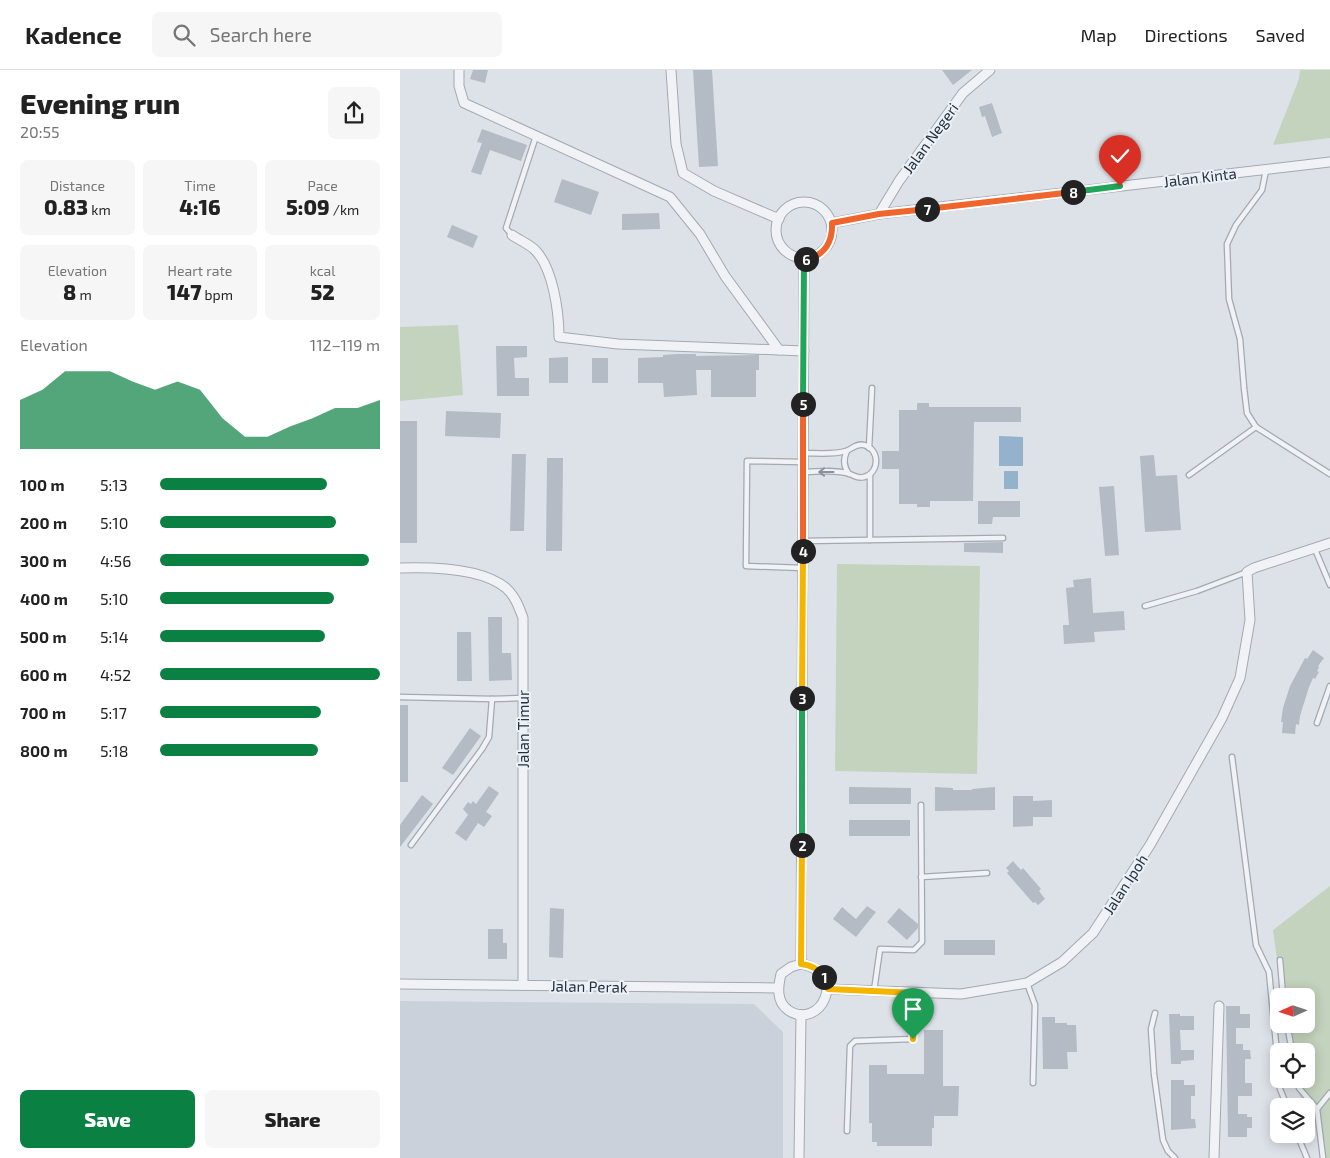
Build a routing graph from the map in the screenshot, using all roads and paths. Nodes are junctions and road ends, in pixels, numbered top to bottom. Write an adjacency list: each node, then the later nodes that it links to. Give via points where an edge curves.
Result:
1 (459, 70): 4 (street, via 464,104)
2 (671, 70): 8 (street, via 676,144 683,173 714,191)
3 (990, 70): 7 (street, Jalan Negeri, via 963,93)
4 (536, 136): 10 (lane, via 506,228); 12 (street, via 670,197 700,234 725,276)
5 (1330, 162): 6 (street, Jalan Kinta)
6 (1266, 169): 7 (street, Jalan Kinta); 15 (lane, via 1262,190 1226,244 1229,299 1240,339 1247,413)
7 (879, 214): 9 (street, Jalan Kinta)
8 (779, 219): 9 (street, via 784,210 795,203 807,202 820,206); 11 (street, via 776,227 781,246 794,257)
9 (832, 223): 11 (street, via 833,233 828,247 821,254)
10 (512, 235): 12 (street, via 534,248 546,264 559,316 559,337 618,344)
11 (804, 259): 13 (street)
12 (779, 350): 13 (street)
13 (804, 351): 18 (street)
14 (872, 388): 16 (lane)
15 (1256, 427): 20 (lane); 22 (lane)
16 (869, 448): 17 (lane, via 858,445); 21 (lane, via 876,461)
17 (848, 451): 18 (lane); 19 (lane, via 844,465)
18 (803, 462): 19 (lane, one-way to 18); 25 (street); 29 (lane, via 747,461 746,566)
19 (850, 474): 21 (lane, via 860,478)
20 (1330, 474)
21 (870, 475): 24 (lane)
22 (1188, 475)
23 (1003, 538): 24 (lane)
24 (870, 540): 25 (lane)
25 (803, 541): 29 (street)
26 (1330, 543): 27 (street)
27 (1314, 548): 30 (street); 31 (lane)
28 (400, 568): 35 (street, Jalan Timur, via 466,572 506,588 517,602 523,618)
29 (803, 568): 44 (street)
30 (1247, 572): 32 (lane); 45 (street, Jalan Ipoh, via 1250,620 1240,678 1222,718 1150,845 1093,933 1062,962)
31 (1330, 585)
32 (1145, 606)
33 (1330, 686): 37 (lane)
34 (400, 697): 36 (lane)
35 (523, 698): 36 (lane); 47 (street, Jalan Timur)
36 (492, 699): 40 (lane, via 489,738)
37 (1316, 722)
38 (1232, 757): 56 (lane, via 1256,945 1269,972)
39 (921, 805): 42 (lane)
40 (411, 845)
41 (987, 873): 42 (lane)
42 (921, 877): 51 (lane, via 922,942 914,950 880,949)
43 (1280, 960): 49 (lane)
44 (801, 964): 48 (street, via 781,974); 50 (street, via 821,972)
45 (1027, 983): 52 (street, Jalan Ipoh, via 961,994); 57 (lane, via 1035,1005)
46 (400, 984): 47 (street, Jalan Perak)
47 (523, 985): 48 (street, Jalan Perak)
48 (778, 988): 55 (street, via 785,1008)
49 (1282, 988)
50 (828, 989): 51 (street, Jalan Ipoh); 55 (street, via 824,1003 818,1009)
51 (874, 991): 52 (street, Jalan Ipoh)
52 (916, 993): 61 (lane, via 913,1039 855,1040 850,1046)
53 (1219, 1006): 65 (street)
54 (1155, 1013): 64 (lane, via 1152,1029 1154,1065 1163,1140)
55 (801, 1015): 63 (street)
56 (1276, 1043)
57 (1033, 1083)
58 (1299, 1088): 60 (lane)
59 (1330, 1093): 60 (lane)
60 (1317, 1109): 67 (lane)
61 (846, 1132)
62 (1300, 1143): 66 (lane)
63 (798, 1158)
64 (1175, 1158)
65 (1214, 1158)
66 (1306, 1158)
67 (1323, 1158)

